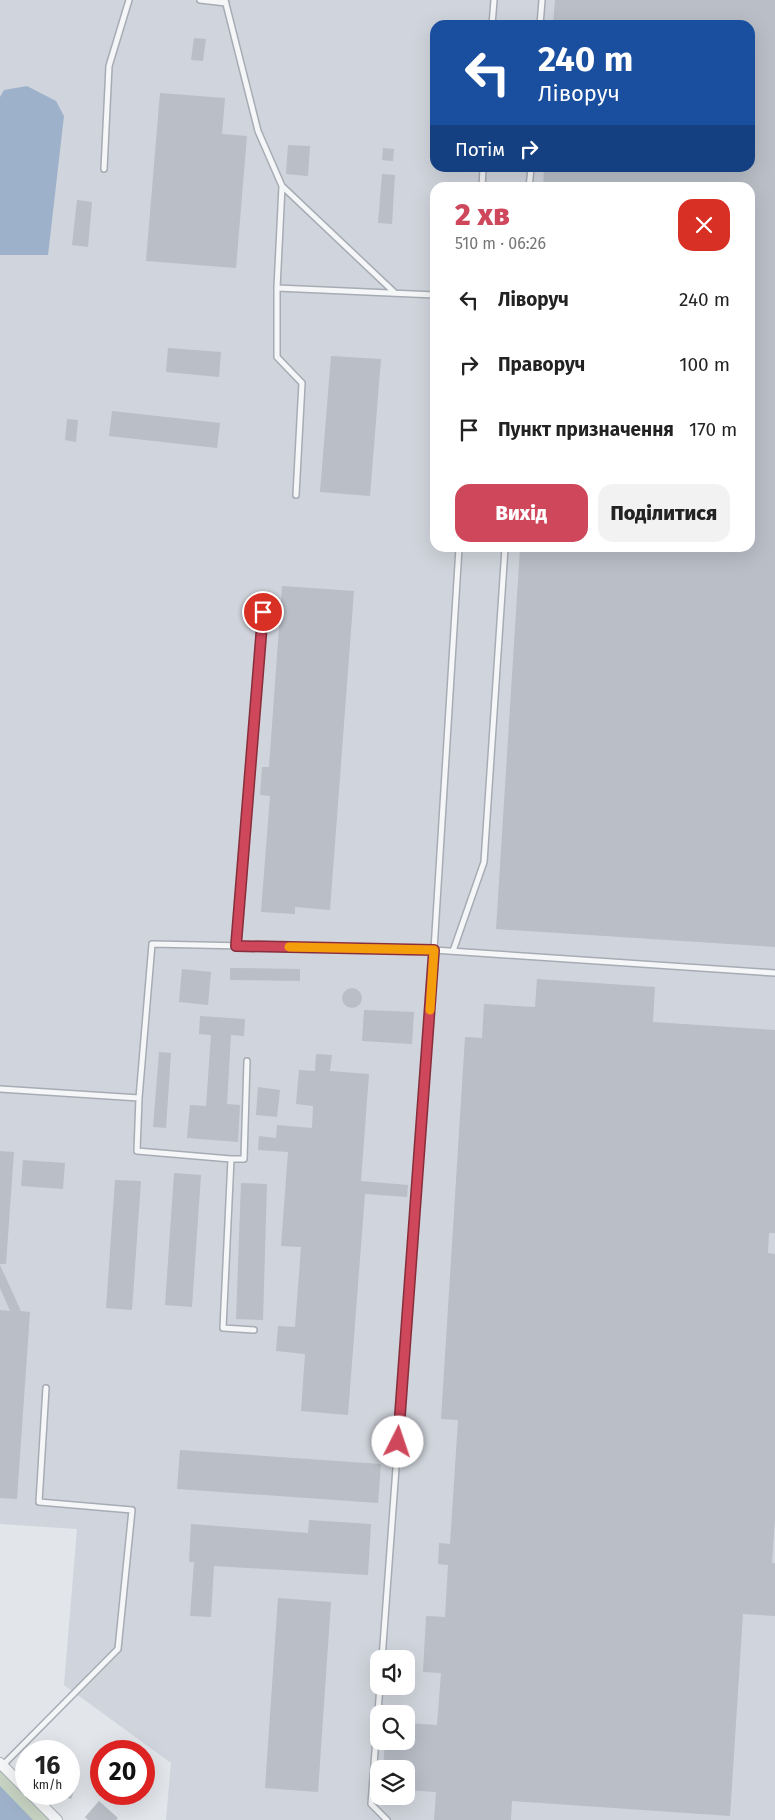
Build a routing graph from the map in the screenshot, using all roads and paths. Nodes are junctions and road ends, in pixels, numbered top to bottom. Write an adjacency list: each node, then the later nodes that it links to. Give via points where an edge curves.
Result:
1 (129, 0): 8 (lane, via 109,66)
2 (200, 0): 5 (lane)
3 (494, 0): 6 (lane)
4 (542, 0): 7 (lane)
5 (226, 1): 9 (lane, via 258,131)
6 (492, 20)
7 (540, 20)
8 (104, 169)
9 (282, 186): 10 (lane); 11 (lane)
10 (278, 288): 11 (lane); 13 (lane, via 277,357 302,383)
11 (395, 294): 12 (lane)
12 (430, 295)
13 (296, 495)
14 (459, 552): 18 (lane)
15 (505, 552): 19 (lane, via 484,862)
16 (263, 612): 17 (lane)
17 (236, 946): 18 (lane); 23 (lane, via 152,944)
18 (434, 950): 19 (lane); 27 (lane)
19 (453, 951): 20 (lane)
20 (775, 973)
21 (247, 1061): 24 (lane, via 244,1159)
22 (0, 1089): 23 (lane)
23 (138, 1098): 24 (lane, via 137,1150)
24 (231, 1159): 25 (lane, via 223,1328)
25 (254, 1330)
26 (46, 1388): 29 (lane, via 39,1502 132,1510 118,1649)
27 (383, 1650)
28 (379, 1695): 33 (lane, via 371,1804)
29 (1, 1764): 30 (street)
30 (15, 1778)
31 (42, 1805): 32 (street)
32 (57, 1820)
33 (387, 1820)

